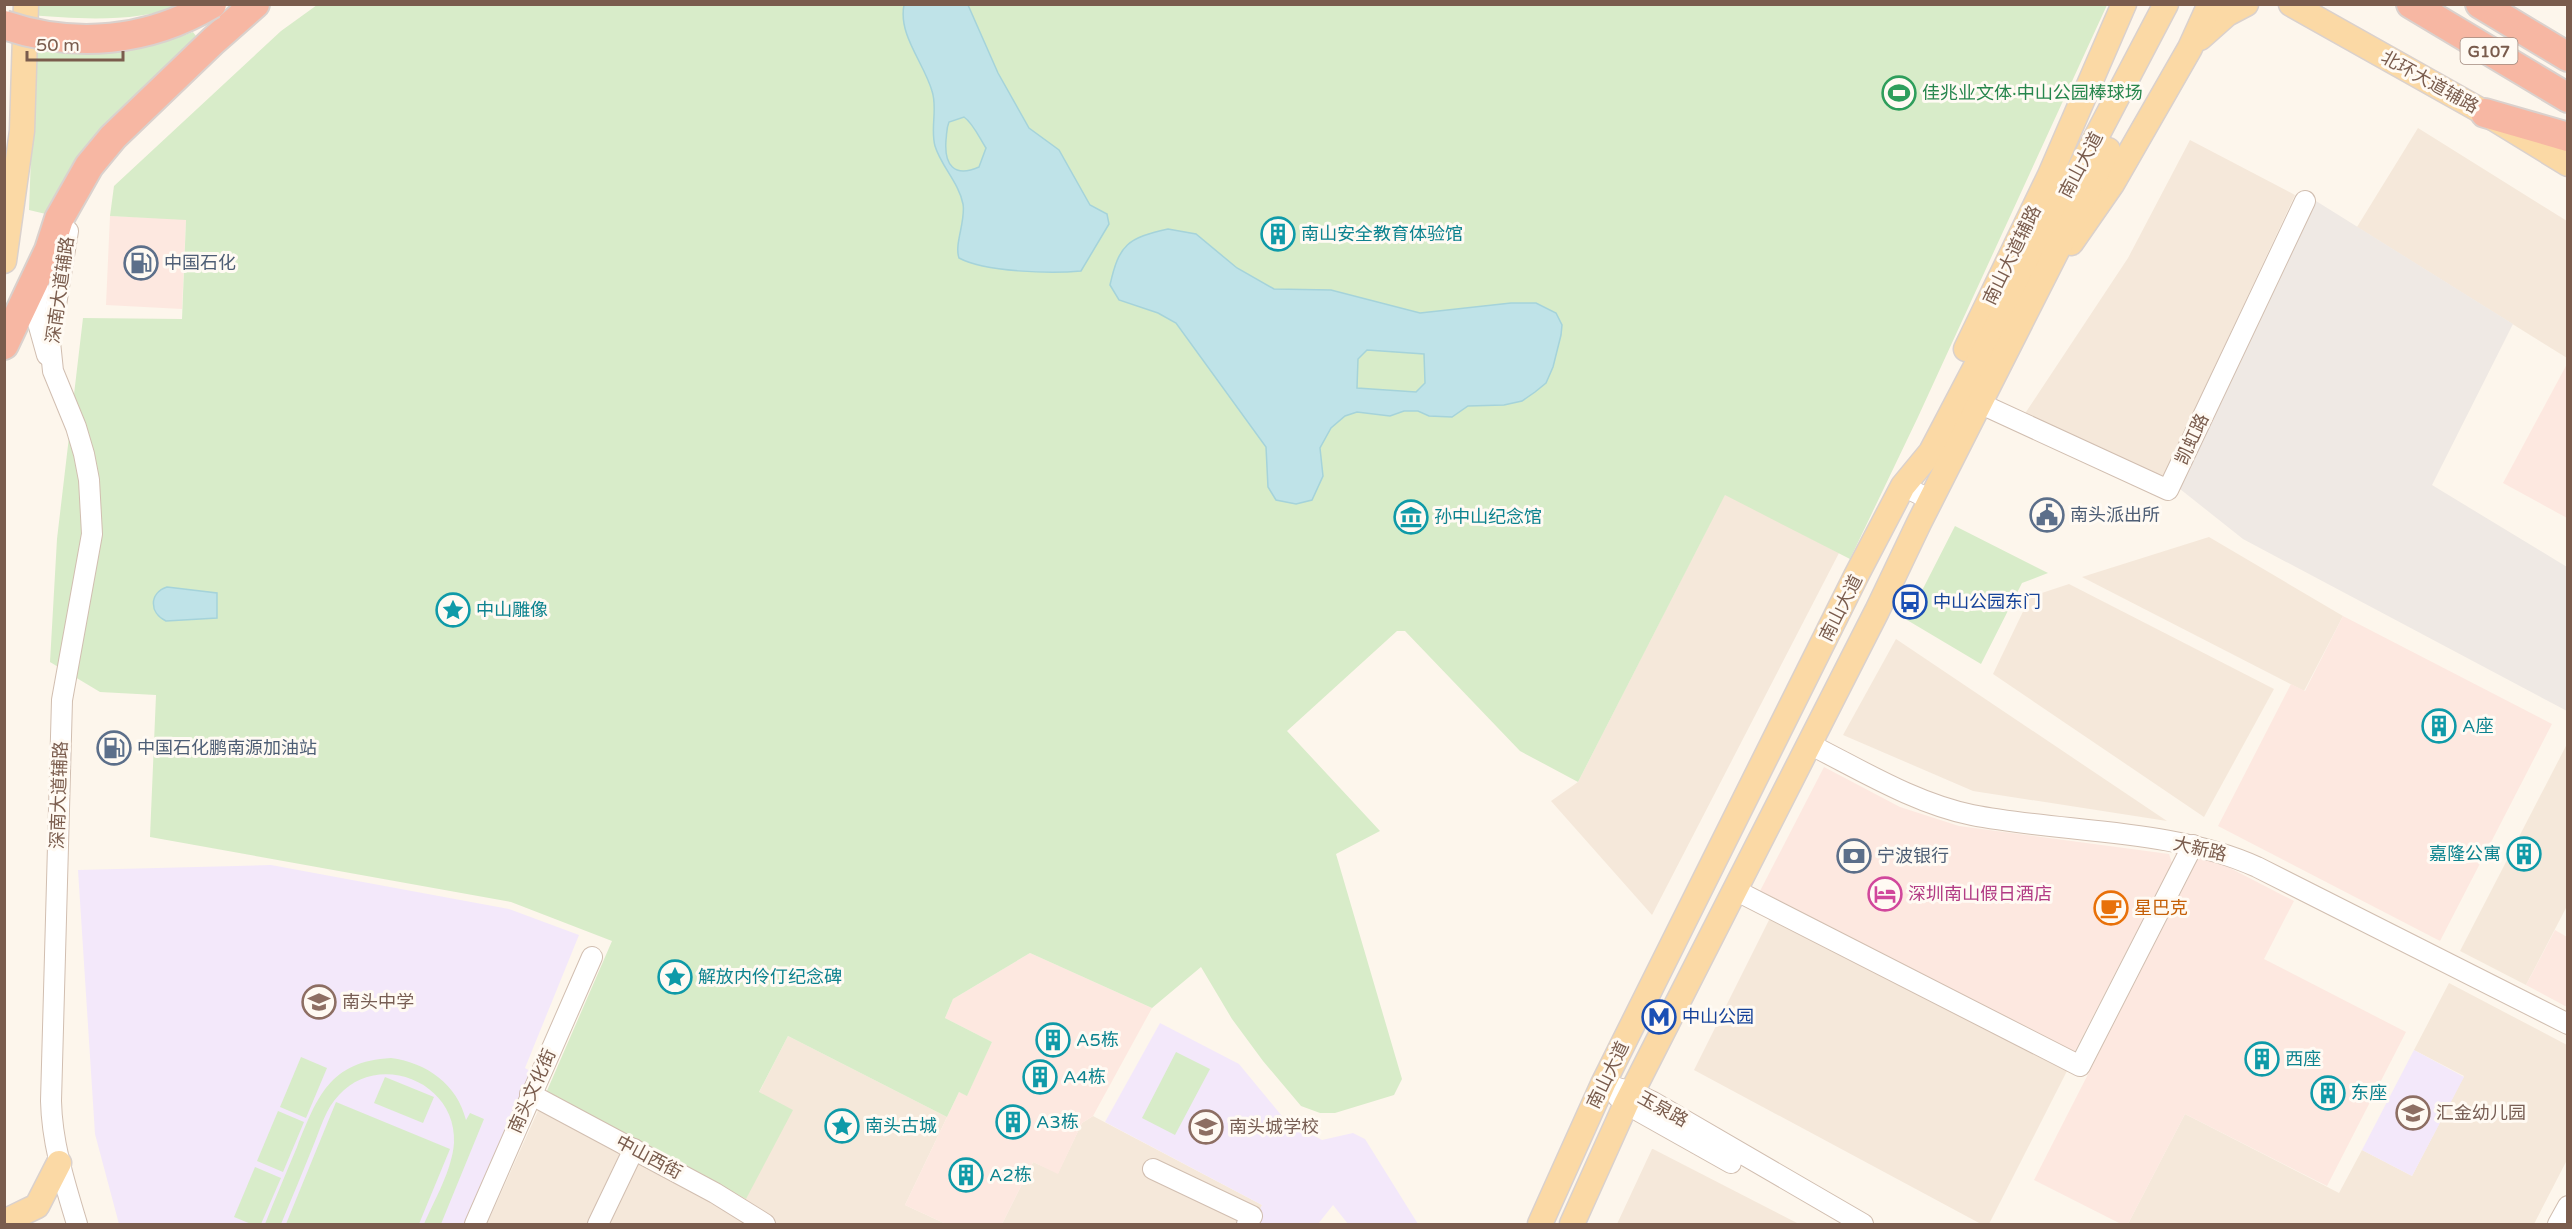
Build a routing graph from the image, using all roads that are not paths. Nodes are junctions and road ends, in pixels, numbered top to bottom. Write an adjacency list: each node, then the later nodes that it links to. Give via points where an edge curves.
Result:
1 (26, 4): 23 (main road, via 22,131)
2 (212, 4): 12 (highway, bridge, via 158,29 115,38 56,38)
3 (255, 4): 22 (highway, via 113,137 89,166 62,213)
4 (2166, 4): 21 (main road, 南山大道)
5 (2184, 4): 21 (main road, 南山大道)
6 (2210, 4): 13 (main road)
7 (2246, 4): 13 (main road, via 2215,23)
8 (2411, 4): 15 (highway, G107)
9 (2480, 4): 14 (highway, G107)
10 (2294, 7): 16 (main road, 北环大道辅路)
11 (2123, 10): 28 (main road, 南山大道辅路, via 2014,253 1917,445)
12 (4, 25)
13 (2190, 48): 24 (main road, 南山大道辅路, via 2091,218)
14 (2568, 57)
15 (2568, 98)
16 (2485, 113): 17 (highway); 18 (main road, 北环大道辅路)
17 (2568, 136)
18 (2568, 164)
19 (2305, 201): 27 (street, 凯虹路, via 2168,490)
20 (76, 209): 26 (street, 深南大道辅路, via 62,259 50,342)
21 (2063, 217): 24 (main road, 南山大道)
22 (45, 257): 25 (highway); 26 (street, 深南大道辅路, via 35,312)
23 (4, 261)
24 (2029, 283): 27 (main road, 南山大道); 28 (main road, 南山大道, via 1931,452)
25 (4, 345)
26 (53, 372): 39 (street, 深南大道辅路, via 84,454 92,534 62,700 51,1101)
27 (1979, 403): 29 (main road, 南山大道)
28 (1903, 486): 29 (street); 35 (main road, 南山大道)
29 (1931, 500): 30 (main road, 南山大道)
30 (1809, 744): 31 (street, 大新路, via 1922,799 1972,815); 32 (main road, 南山大道)
31 (2193, 845): 32 (street, via 2080,1066); 34 (street, 大新路, via 2257,867)
32 (1735, 890): 37 (main road, 南山大道)
33 (592, 957): 36 (street, 南头文化街)
34 (2568, 1024)
35 (1603, 1084): 37 (street, 玉泉路); 49 (main road, 南山大道)
36 (530, 1094): 38 (street, 中山西街); 45 (street, 南头文化街)
37 (1629, 1098): 50 (main road, 南山大道); 51 (street, 玉泉路); 52 (street, 玉泉路)
38 (634, 1149): 42 (street, 中山西街); 46 (street)
39 (59, 1163): 43 (main road, via 37,1206); 44 (street, 深南大道辅路)
40 (1153, 1169): 48 (street, via 1252,1216)
41 (2568, 1206): 53 (street)
42 (741, 1218): 47 (street, 中山西街)
43 (4, 1222)
44 (77, 1224)
45 (475, 1224)
46 (598, 1224)
47 (765, 1224)
48 (1247, 1224)
49 (1540, 1224)
50 (1572, 1224)
51 (1838, 1224)
52 (1863, 1224)
53 (2558, 1224)

